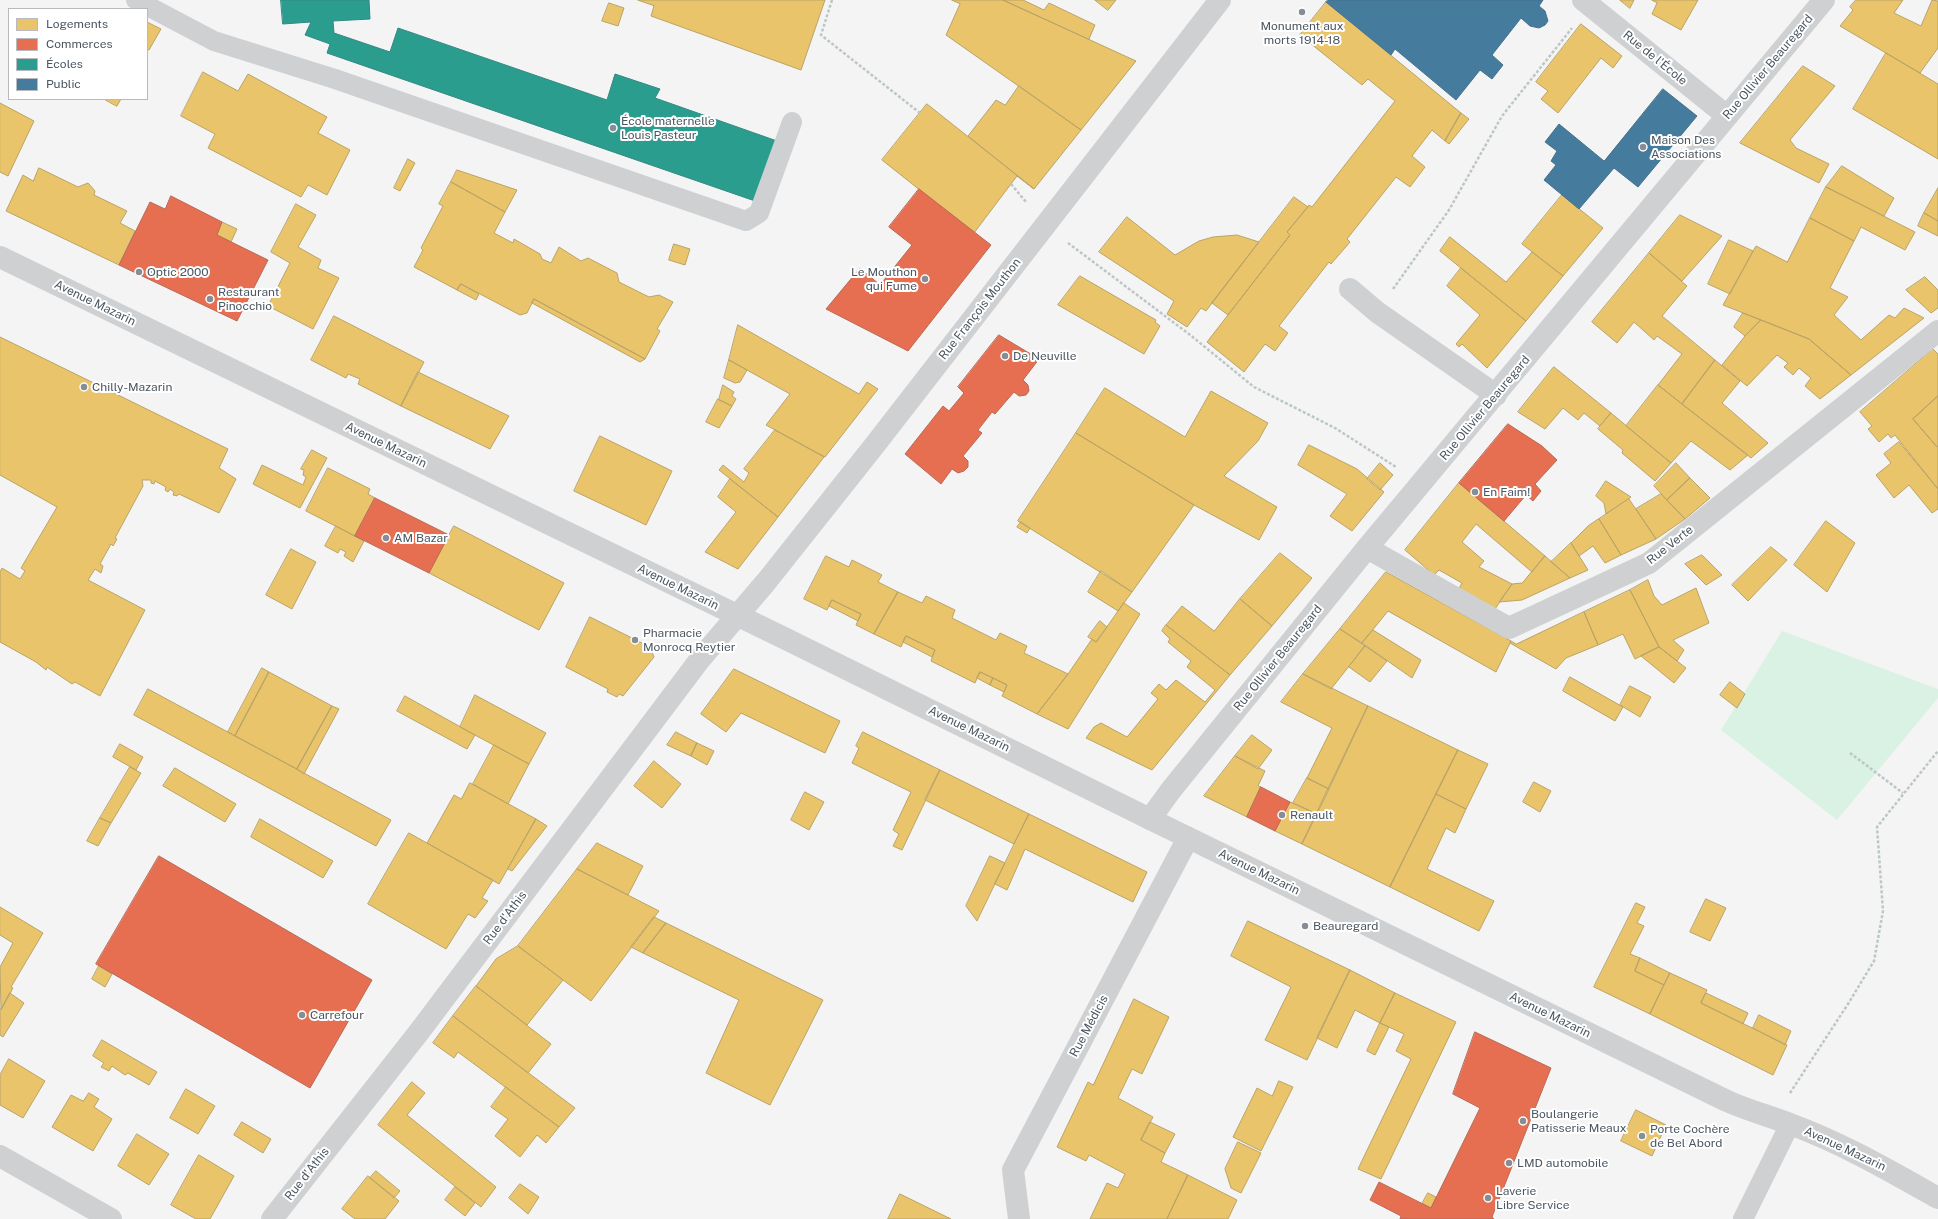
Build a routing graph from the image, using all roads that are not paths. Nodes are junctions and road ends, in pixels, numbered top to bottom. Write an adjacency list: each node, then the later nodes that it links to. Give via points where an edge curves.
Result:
1 (136, 0): 6 (lane, via 214,41 335,79 746,221 759,213)
2 (1220, 0): 12 (street, Rue François Mouthon, via 864,459)
3 (1824, 0): 5 (street, Rue Ollivier Beauregard)
4 (1587, 3): 5 (street, Rue de l'École)
5 (1728, 116): 10 (street, Rue Ollivier Beauregard)
6 (792, 122)
7 (0, 257): 12 (street, Avenue Mazarin)
8 (1350, 290): 10 (street, via 1377,312)
9 (1938, 331): 11 (street, Rue Verte, via 1648,563 1509,628)
10 (1496, 395): 11 (street, Rue Ollivier Beauregard)
11 (1368, 548): 13 (street, Rue Ollivier Beauregard)
12 (737, 615): 13 (street, Avenue Mazarin); 20 (street, Rue d'Athis, via 701,658 419,1032)
13 (1150, 819): 14 (street, Avenue Mazarin)
14 (1188, 838): 15 (street, Avenue Mazarin, via 1732,1103); 21 (street, Rue Médicis, via 1013,1170)
15 (1782, 1121): 17 (street, Avenue Mazarin, via 1862,1154); 18 (lane)
16 (0, 1156): 19 (street)
17 (1938, 1198)
18 (1749, 1217)
19 (111, 1219)
20 (272, 1219)
21 (1019, 1219)

